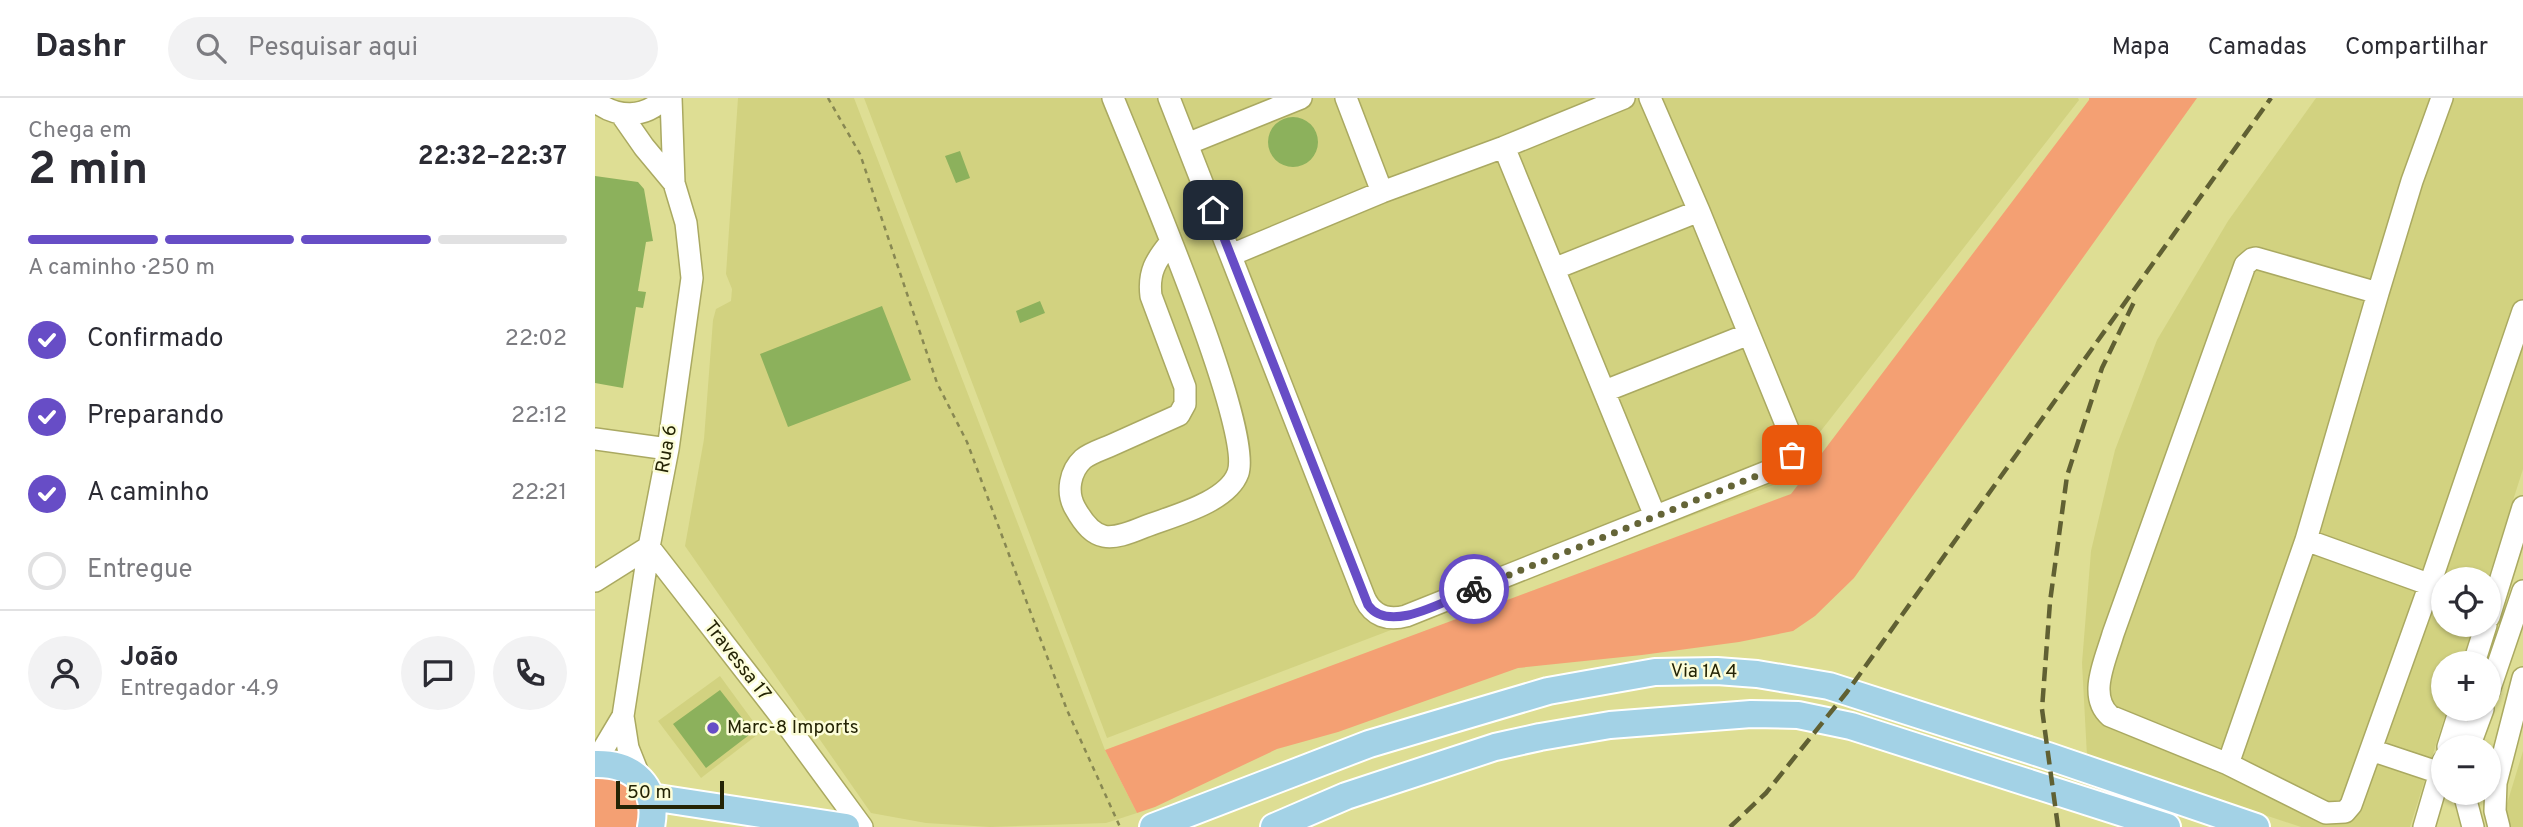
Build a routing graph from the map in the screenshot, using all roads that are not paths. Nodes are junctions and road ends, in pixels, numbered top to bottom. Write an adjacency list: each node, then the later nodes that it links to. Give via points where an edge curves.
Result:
1 (664, 98): 10 (street, via 641,113)
2 (671, 98): 13 (street, Rua 6)
3 (1113, 98): 16 (street)
4 (1169, 98): 11 (street)
5 (1301, 98): 11 (street)
6 (1346, 98): 14 (street)
7 (1624, 98): 12 (street)
8 (1650, 98): 15 (street)
9 (2442, 98): 19 (street)
10 (604, 108): 13 (street, Rua 6)
11 (1187, 144): 17 (street)
12 (1504, 147): 14 (street); 18 (street)
13 (674, 183): 24 (street, Rua 6, via 686,223 692,278)
14 (1382, 192): 17 (street)
15 (1699, 211): 18 (street); 21 (street)
16 (1170, 243): 16 (street, via 1155,262 1149,284 1185,387 1185,404 1179,415 1084,458 1073,472 1072,503 1090,529 1100,535 1118,538 1212,501 1238,472 1237,433 1202,322)
17 (1231, 255): 26 (street, via 1365,598 1378,615 1406,616)
18 (1556, 268): 22 (street)
19 (2378, 293): 27 (street); 42 (street, via 2256,258 2245,265 2113,634 2098,688 2103,710)
20 (2523, 311): 29 (street)
21 (1749, 334): 22 (street); 26 (street, via 1794,444 1792,455 1779,467)
22 (1605, 391): 26 (street)
23 (595, 439): 24 (street)
24 (668, 449): 28 (street, Rua 6)
25 (2523, 507): 30 (street)
26 (1655, 516)
27 (2306, 540): 32 (street); 42 (street)
28 (649, 547): 31 (street); 37 (street, Rua 6); 51 (street, Travessa 17)
29 (2443, 567)
30 (2501, 577)
31 (595, 581)
32 (2431, 585)
33 (2523, 592): 35 (street)
34 (2431, 602): 39 (street)
35 (2501, 656)
36 (2523, 678): 58 (street, via 2495,783)
37 (623, 716): 41 (street, Rua 6); 45 (street, Rua 6, via 628,748)
38 (1370, 744): 40 (main road, Via 1A 4); 44 (main road, via 1367,769); 55 (main road, Via 1A 4, via 1548,691 1641,674 1757,674 1829,685)
39 (2371, 750): 42 (street, via 2351,805 2336,814); 43 (street)
40 (1332, 758): 46 (main road, via 1344,770); 52 (main road, Via 1A 4)
41 (595, 763): 45 (main road, via 627,768)
42 (2228, 764)
43 (2431, 765)
44 (1383, 785): 46 (main road); 54 (main road, via 1495,747 1611,725 1751,714 1798,715 1851,726)
45 (645, 787): 49 (main road, via 653,811); 50 (main road)
46 (1346, 796): 53 (main road)
47 (2431, 803): 56 (street)
48 (2468, 805): 57 (street)
49 (651, 827)
50 (846, 827)
51 (862, 827)
52 (1153, 827)
53 (1273, 827)
54 (2167, 827)
55 (2256, 827)
56 (2424, 827)
57 (2473, 827)
58 (2499, 827)

